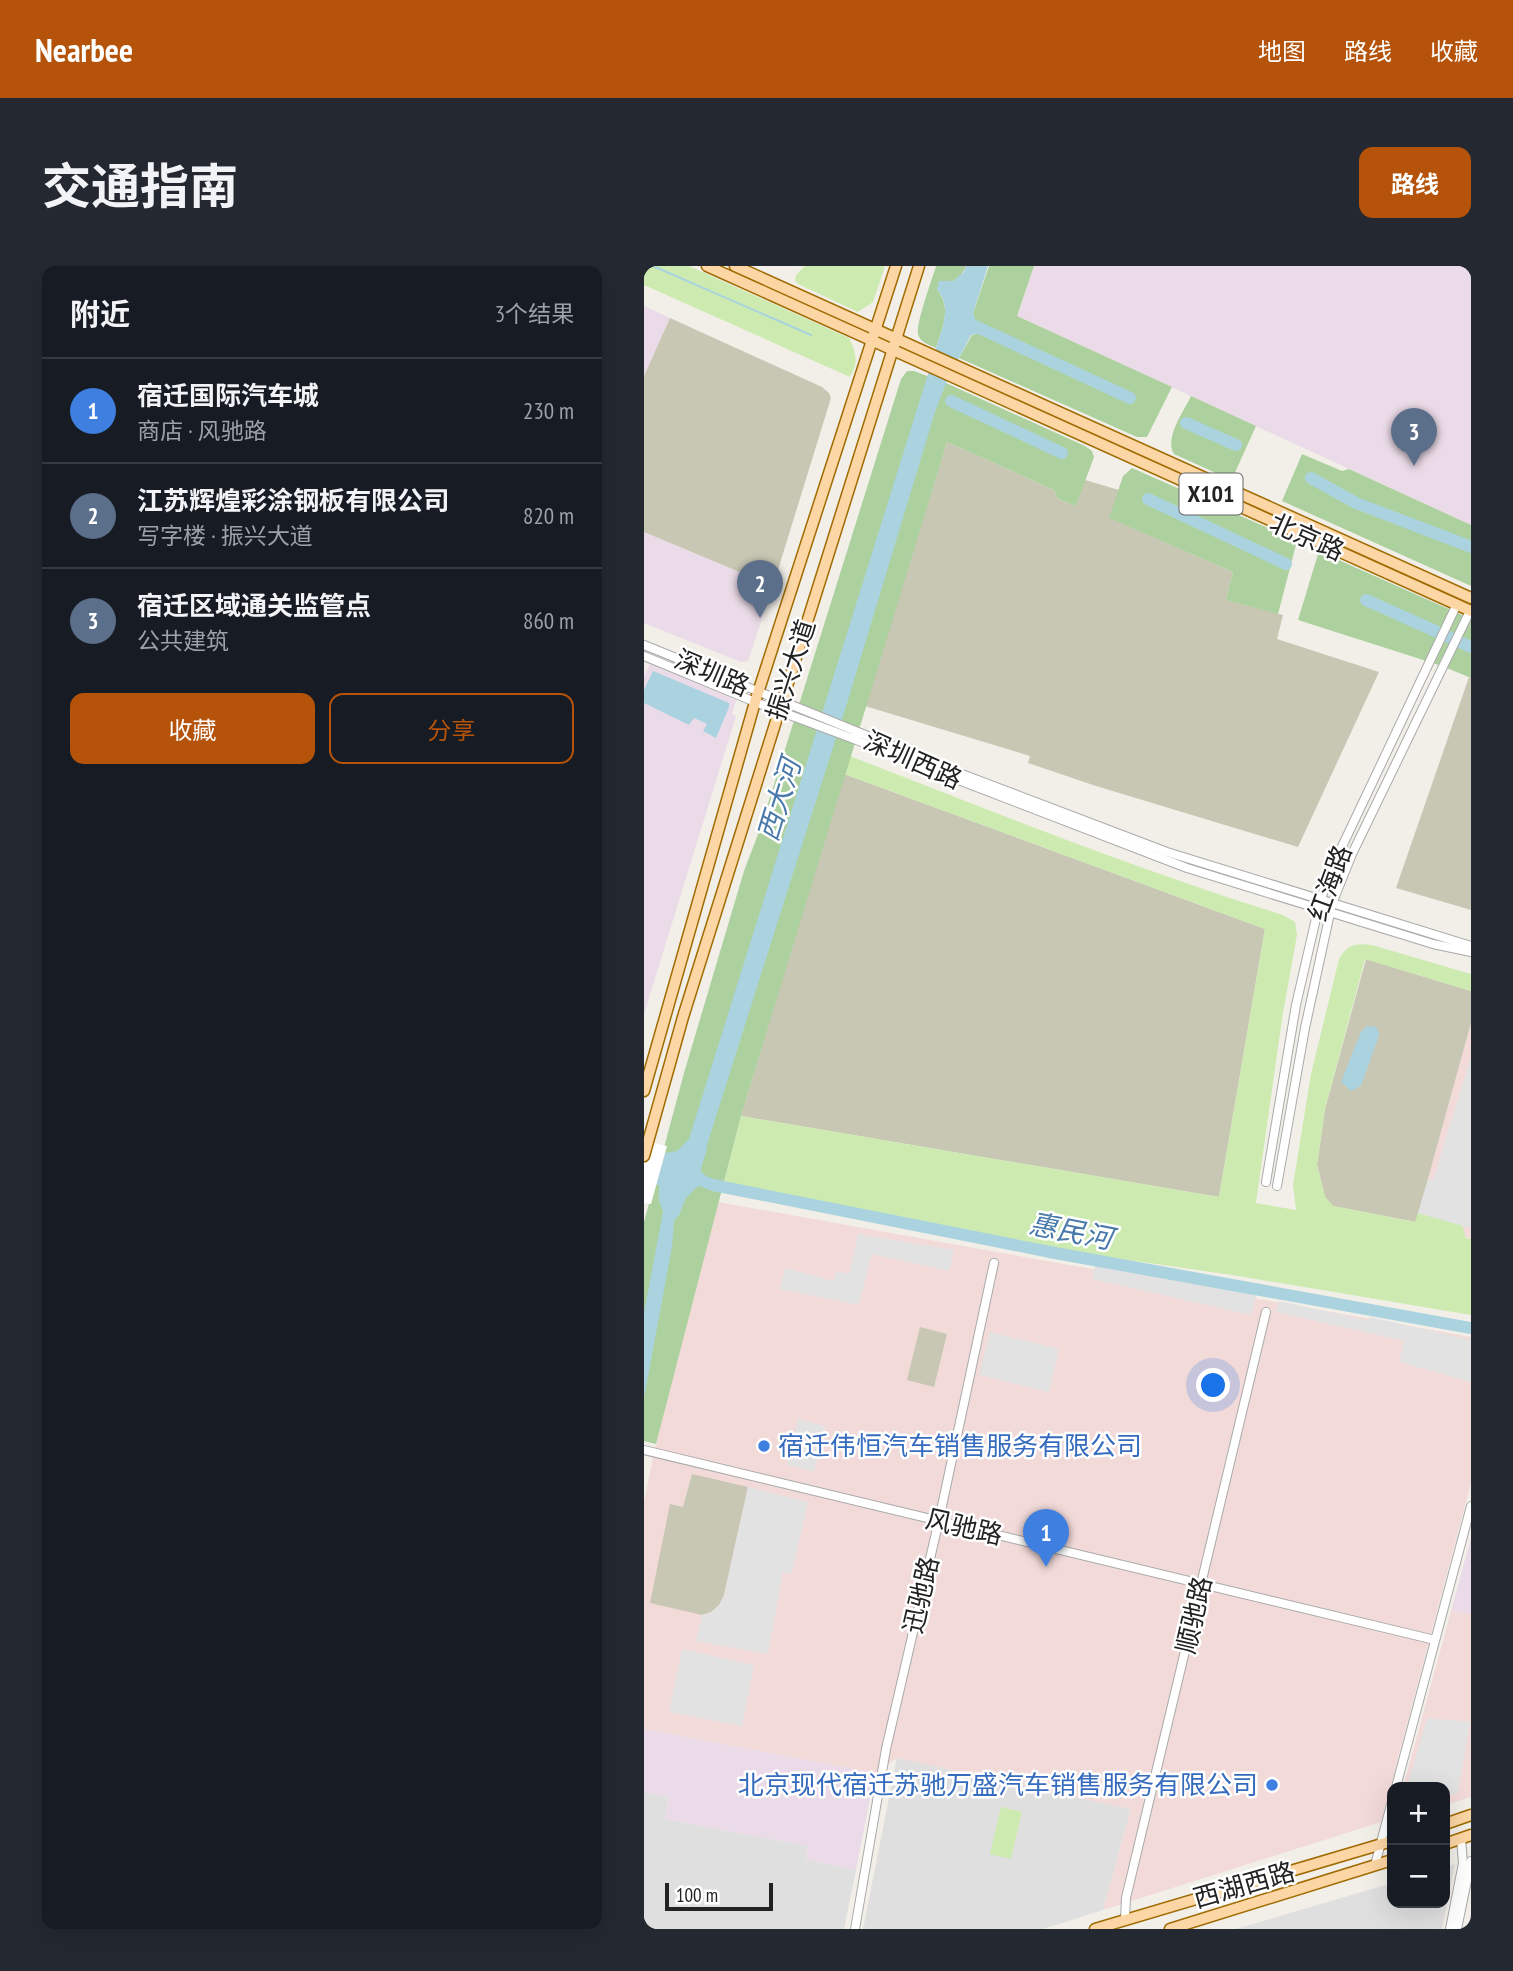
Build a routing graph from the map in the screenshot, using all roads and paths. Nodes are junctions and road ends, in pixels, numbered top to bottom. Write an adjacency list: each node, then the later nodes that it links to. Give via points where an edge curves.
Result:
1 (707, 266): 5 (main road)
2 (735, 266): 5 (main road)
3 (896, 266): 5 (main road, 振兴大道)
4 (919, 266): 6 (main road, 振兴大道)
5 (874, 334): 6 (main road); 13 (main road, 振兴大道)
6 (893, 343): 7 (main road); 14 (main road, 振兴大道)
7 (953, 372): 8 (main road, 北京路 / X101); 9 (main road, 北京路 / X101)
8 (1471, 597)
9 (1457, 604): 10 (main road, 北京路 / X101); 16 (street, 红海路, via 1338,855)
10 (1471, 611): 17 (street, 红海路, via 1352,854)
11 (644, 645): 13 (street, 深圳路)
12 (644, 656): 13 (street, 深圳路)
13 (757, 697): 14 (street, 深圳路); 20 (main road, 振兴大道)
14 (780, 706): 15 (street, 深圳路); 21 (main road, 振兴大道)
15 (854, 734): 16 (street, 深圳西路)
16 (1319, 905): 17 (street, 深圳西路); 22 (street, 红海路, via 1296,1005)
17 (1331, 908): 18 (street, 深圳西路); 19 (street, 深圳西路, via 1433,944); 23 (street, 红海路, via 1304,1028)
18 (1471, 946)
19 (1471, 952)
20 (644, 1091)
21 (644, 1156)
22 (1266, 1182)
23 (1277, 1186)
24 (994, 1263): 28 (street, 迅驰路)
25 (1266, 1312): 29 (street, 顺驰路)
26 (644, 1450): 28 (street, 风驰路)
27 (1471, 1506): 30 (street)
28 (939, 1520): 29 (street, 风驰路); 41 (street, 迅驰路, via 886,1749)
29 (1203, 1584): 30 (street, 风驰路); 39 (street, 顺驰路, via 1126,1898)
30 (1436, 1640): 31 (street)
31 (1397, 1782)
32 (1471, 1815): 33 (main road)
33 (1450, 1822)
34 (1466, 1837): 44 (street)
35 (1387, 1842): 38 (street); 39 (main road, 西湖西路)
36 (1387, 1861): 38 (main road, 西湖西路)
37 (1471, 1861): 45 (street)
38 (1375, 1865): 43 (main road, 西湖西路)
39 (1124, 1924): 40 (main road, 西湖西路)
40 (1111, 1926): 42 (main road, 西湖西路)
41 (855, 1929)
42 (1095, 1929)
43 (1170, 1929)
44 (1450, 1929)
45 (1457, 1929)

